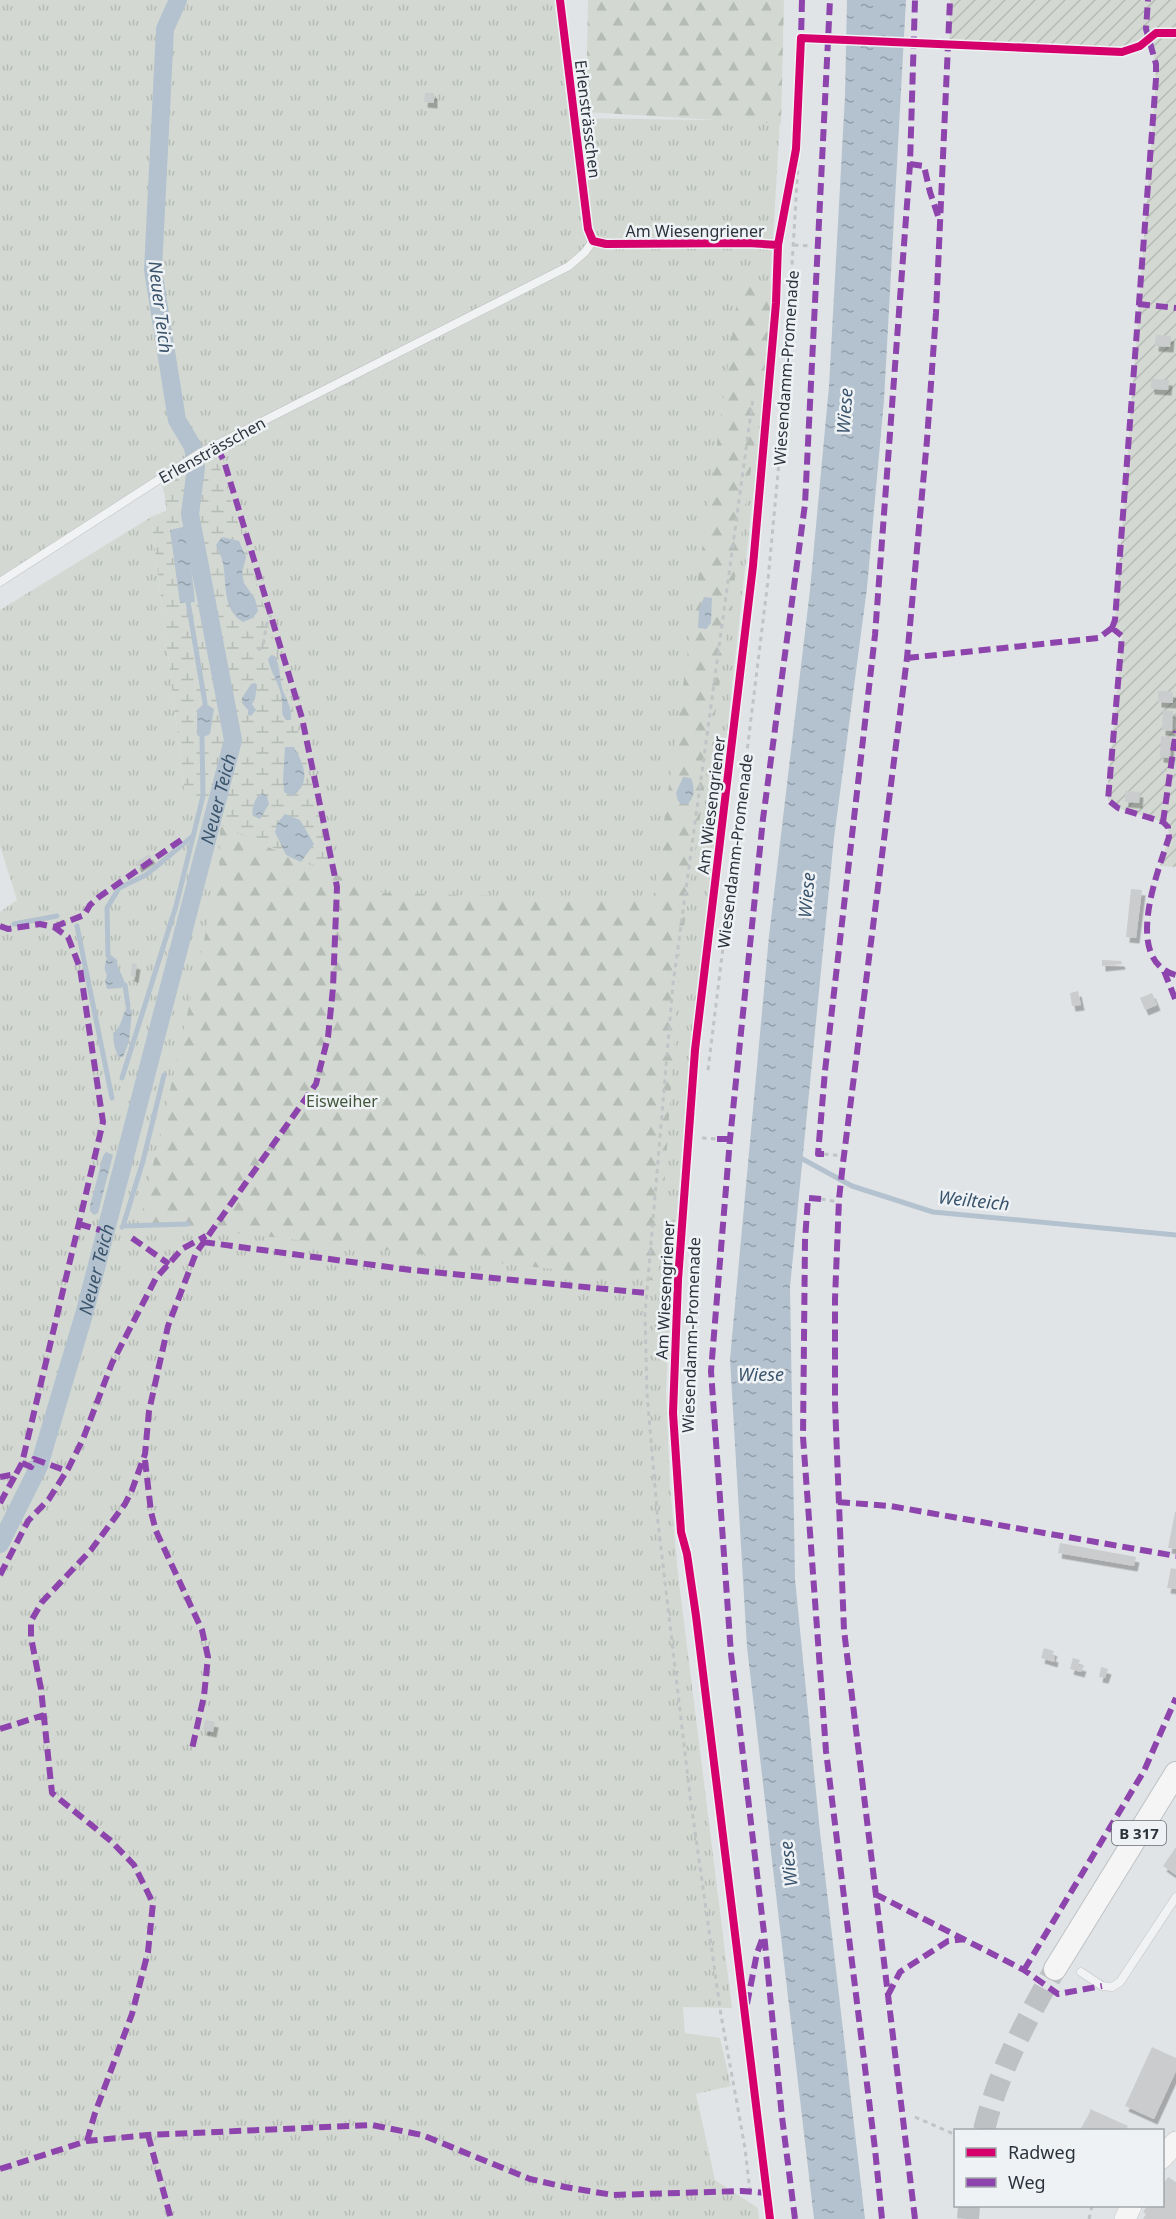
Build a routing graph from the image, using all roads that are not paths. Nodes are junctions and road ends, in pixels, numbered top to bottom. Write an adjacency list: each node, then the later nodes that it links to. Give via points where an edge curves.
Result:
1 (560, 0): 2 (lane, Erlensträsschen, via 588,229)
2 (593, 241): 3 (lane, Erlensträsschen, via 570,266 187,460); 4 (lane, Am Wiesengriener, via 778,245 753,566 695,1050 678,1280 673,1413 681,1532)
3 (0, 582)
4 (687, 1554)
5 (1176, 1773): 7 (main road, B 317)
6 (1176, 1897): 8 (lane, via 1120,1982 1112,1988 1102,1986)
7 (1056, 1969)
8 (1081, 1972)
9 (1176, 2142): 10 (street)
10 (1164, 2156)

